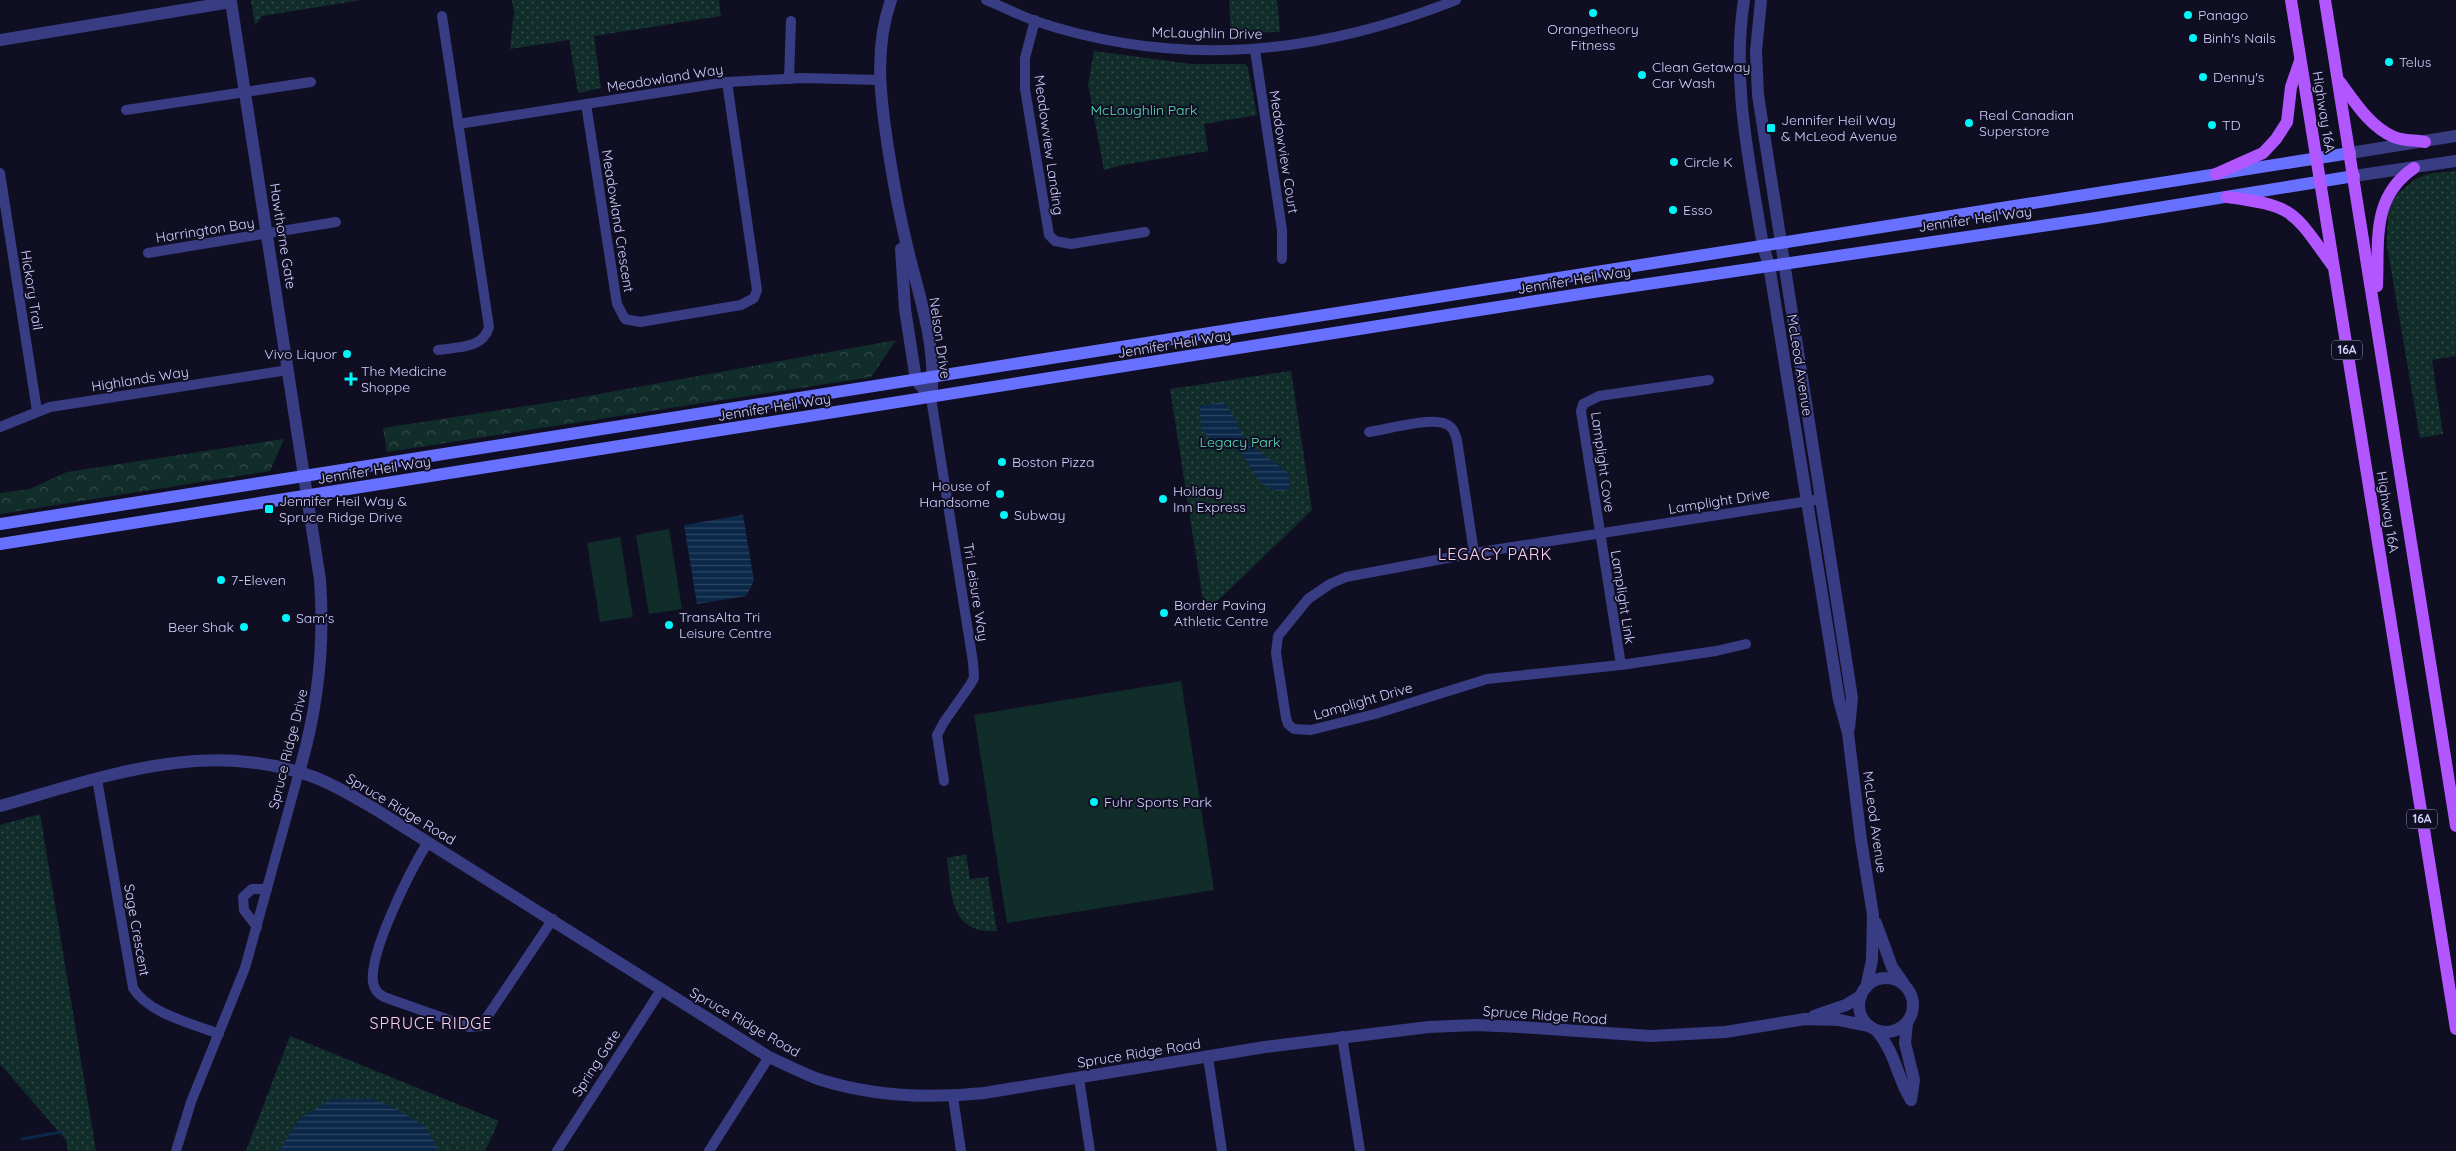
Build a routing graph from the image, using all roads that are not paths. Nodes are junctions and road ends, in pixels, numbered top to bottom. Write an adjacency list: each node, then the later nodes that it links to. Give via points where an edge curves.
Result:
1 (891, 0): 17 (street, Nelson Drive, via 882,38)
2 (986, 0): 10 (street, McLaughlin Drive)
3 (1456, 0): 13 (street, McLaughlin Drive, via 1355,34)
4 (1744, 0): 40 (street, McLeod Avenue, via 1739,61 1741,98)
5 (1761, 0): 39 (street, McLeod Avenue, via 1756,51 1758,95)
6 (2292, 0): 14 (main road, Highway 16A / 16A)
7 (2325, 0): 15 (main road, Highway 16A / 16A)
8 (231, 1): 12 (street); 20 (street, Hawthorne Gate)
9 (442, 16): 23 (street)
10 (1035, 20): 13 (street, McLaughlin Drive, via 1098,38 1147,46); 37 (street, Meadowview Landing, via 1025,58 1024,82 1049,235 1055,241 1071,244)
11 (791, 21): 16 (street)
12 (0, 40)
13 (1255, 50): 42 (street, Meadowview Court, via 1282,230)
14 (2301, 59): 27 (main road, Highway 16A / 16A); 31 (main road, via 2291,87 2287,122 2276,140 2263,153)
15 (2337, 78): 25 (main road, via 2363,112 2382,130 2395,138); 26 (main road, Highway 16A / 16A)
16 (790, 79): 17 (street, Meadowland Way); 19 (street, Meadowland Way)
17 (879, 80): 35 (street, Nelson Drive)
18 (311, 82): 20 (street)
19 (727, 82): 21 (street, Meadowland Way); 21 (street, Meadowland Crescent, via 757,290 754,298 741,305 640,322 625,319 617,304)
20 (245, 92): 22 (street); 38 (street, Hawthorne Gate)
21 (586, 104): 23 (street, Meadowland Way)
22 (126, 110)
23 (458, 124): 47 (street, via 489,327 486,337 479,343)
24 (2456, 136): 25 (street)
25 (2425, 142): 26 (street)
26 (2350, 153): 27 (main road, Jennifer Heil Way); 32 (main road, Highway 16A / 16A)
27 (2316, 158): 31 (main road, Jennifer Heil Way); 33 (main road, Highway 16A / 16A)
28 (2456, 161): 29 (street)
29 (2414, 168): 32 (street); 46 (main road, via 2394,184 2382,207)
30 (0, 173): 53 (street, Hickory Trail)
31 (2216, 174): 39 (main road, Jennifer Heil Way)
32 (2354, 176): 33 (main road, Jennifer Heil Way); 46 (main road, Highway 16A / 16A)
33 (2320, 182): 34 (main road, Jennifer Heil Way); 45 (main road, Highway 16A / 16A)
34 (2226, 197): 43 (main road, Jennifer Heil Way); 45 (main road, via 2289,210 2302,222)
35 (899, 218): 49 (street, Nelson Drive, via 921,302); 50 (street, Nelson Drive, via 905,309)
36 (336, 222): 38 (street, Harrington Bay)
37 (1144, 232)
38 (268, 233): 41 (street, Harrington Bay); 48 (street, Hawthorne Gate)
39 (1782, 243): 40 (main road, Jennifer Heil Way); 43 (street, McLeod Avenue)
40 (1763, 246): 44 (street, McLeod Avenue); 49 (main road, Jennifer Heil Way)
41 (148, 253)
42 (1282, 259)
43 (1783, 263): 44 (main road, Jennifer Heil Way); 58 (street, McLeod Avenue)
44 (1769, 265): 52 (main road, Jennifer Heil Way); 59 (street, McLeod Avenue)
45 (2334, 267): 83 (main road, Highway 16A / 16A)
46 (2376, 314): 71 (main road, Highway 16A / 16A)
47 (438, 350)
48 (288, 370): 53 (street, Highlands Way); 56 (street, Hawthorne Gate)
49 (934, 377): 50 (main road, Jennifer Heil Way); 52 (street, Nelson Drive)
50 (916, 380): 52 (street, Nelson Drive); 56 (main road, Jennifer Heil Way)
51 (1709, 380): 61 (street, Lamplight Cove, via 1599,396 1583,404 1580,415)
52 (931, 398): 57 (main road, Jennifer Heil Way); 69 (street, Tri Leisure Way, via 974,678 937,735)
53 (37, 411): 54 (street, Highlands Way)
54 (0, 427)
55 (1369, 432): 63 (street, via 1432,422 1449,425 1455,432)
56 (305, 476): 57 (street, Spruce Ridge Drive); 60 (main road, Jennifer Heil Way)
57 (308, 496): 62 (main road, Jennifer Heil Way); 67 (street, Spruce Ridge Drive, via 320,580 322,649 314,713)
58 (1821, 499): 59 (street, Lamplight Drive); 66 (street, McLeod Avenue, via 1852,698)
59 (1807, 502): 61 (street, Lamplight Drive); 66 (street, McLeod Avenue, via 1839,700)
60 (0, 524)
61 (1599, 534): 63 (street, Lamplight Drive); 65 (street, Lamplight Link)
62 (0, 544)
63 (1474, 553): 65 (street, Lamplight Drive, via 1346,576 1308,599 1285,625 1276,643 1288,724 1301,730 1338,724 1487,679)
64 (1746, 644): 65 (street, Lamplight Drive)
65 (1621, 665)
66 (1848, 733): 74 (street, McLeod Avenue)
67 (299, 772): 68 (street, Spruce Ridge Road, via 250,761 204,759 167,762); 72 (street, Spruce Ridge Road, via 335,786); 73 (street, Spruce Ridge Drive)
68 (97, 779): 70 (street, Spruce Ridge Road); 84 (street, Sage Crescent, via 133,988 140,999 158,1009)
69 (944, 781)
70 (0, 806)
71 (2456, 826)
72 (428, 842): 75 (street, Spruce Ridge Road); 75 (street, via 384,931 373,978 376,991 384,997 469,1027 481,1026)
73 (267, 889): 76 (street, Spruce Ridge Drive); 76 (street, via 252,889 243,897 244,910)
74 (1873, 915): 77 (street, McLeod Avenue, via 1892,967); 79 (street, McLeod Avenue, via 1872,960)
75 (553, 919): 78 (street, Spruce Ridge Road)
76 (257, 927): 84 (street, Spruce Ridge Drive)
77 (1904, 984): 79 (street, via 1882,978); 81 (street, via 1914,1005)
78 (661, 990): 86 (street, Spruce Ridge Road); 91 (street, Spring Gate)
79 (1863, 992): 80 (street, Spruce Ridge Road, via 1846,1004); 82 (street, via 1860,1010)
80 (1805, 1019): 82 (street, Spruce Ridge Road, via 1840,1020); 85 (street, Spruce Ridge Road, via 1687,1035 1617,1035 1476,1025 1429,1026)
81 (1907, 1023): 82 (street, via 1891,1032); 82 (street, via 1905,1043 1914,1080 1911,1100 1889,1046)
82 (1873, 1028)
83 (2456, 1029)
84 (219, 1034): 90 (street, Spruce Ridge Drive, via 191,1102)
85 (1342, 1036): 87 (street, Spruce Ridge Road); 96 (street)
86 (769, 1057): 89 (street, Spruce Ridge Road, via 816,1078 850,1088); 92 (street)
87 (1208, 1057): 88 (street, Spruce Ridge Road); 95 (street)
88 (1079, 1078): 89 (street, Spruce Ridge Road); 94 (street)
89 (953, 1097): 93 (street)
90 (176, 1151)
91 (557, 1151)
92 (709, 1151)
93 (961, 1151)
94 (1090, 1151)
95 (1222, 1151)
96 (1360, 1151)

